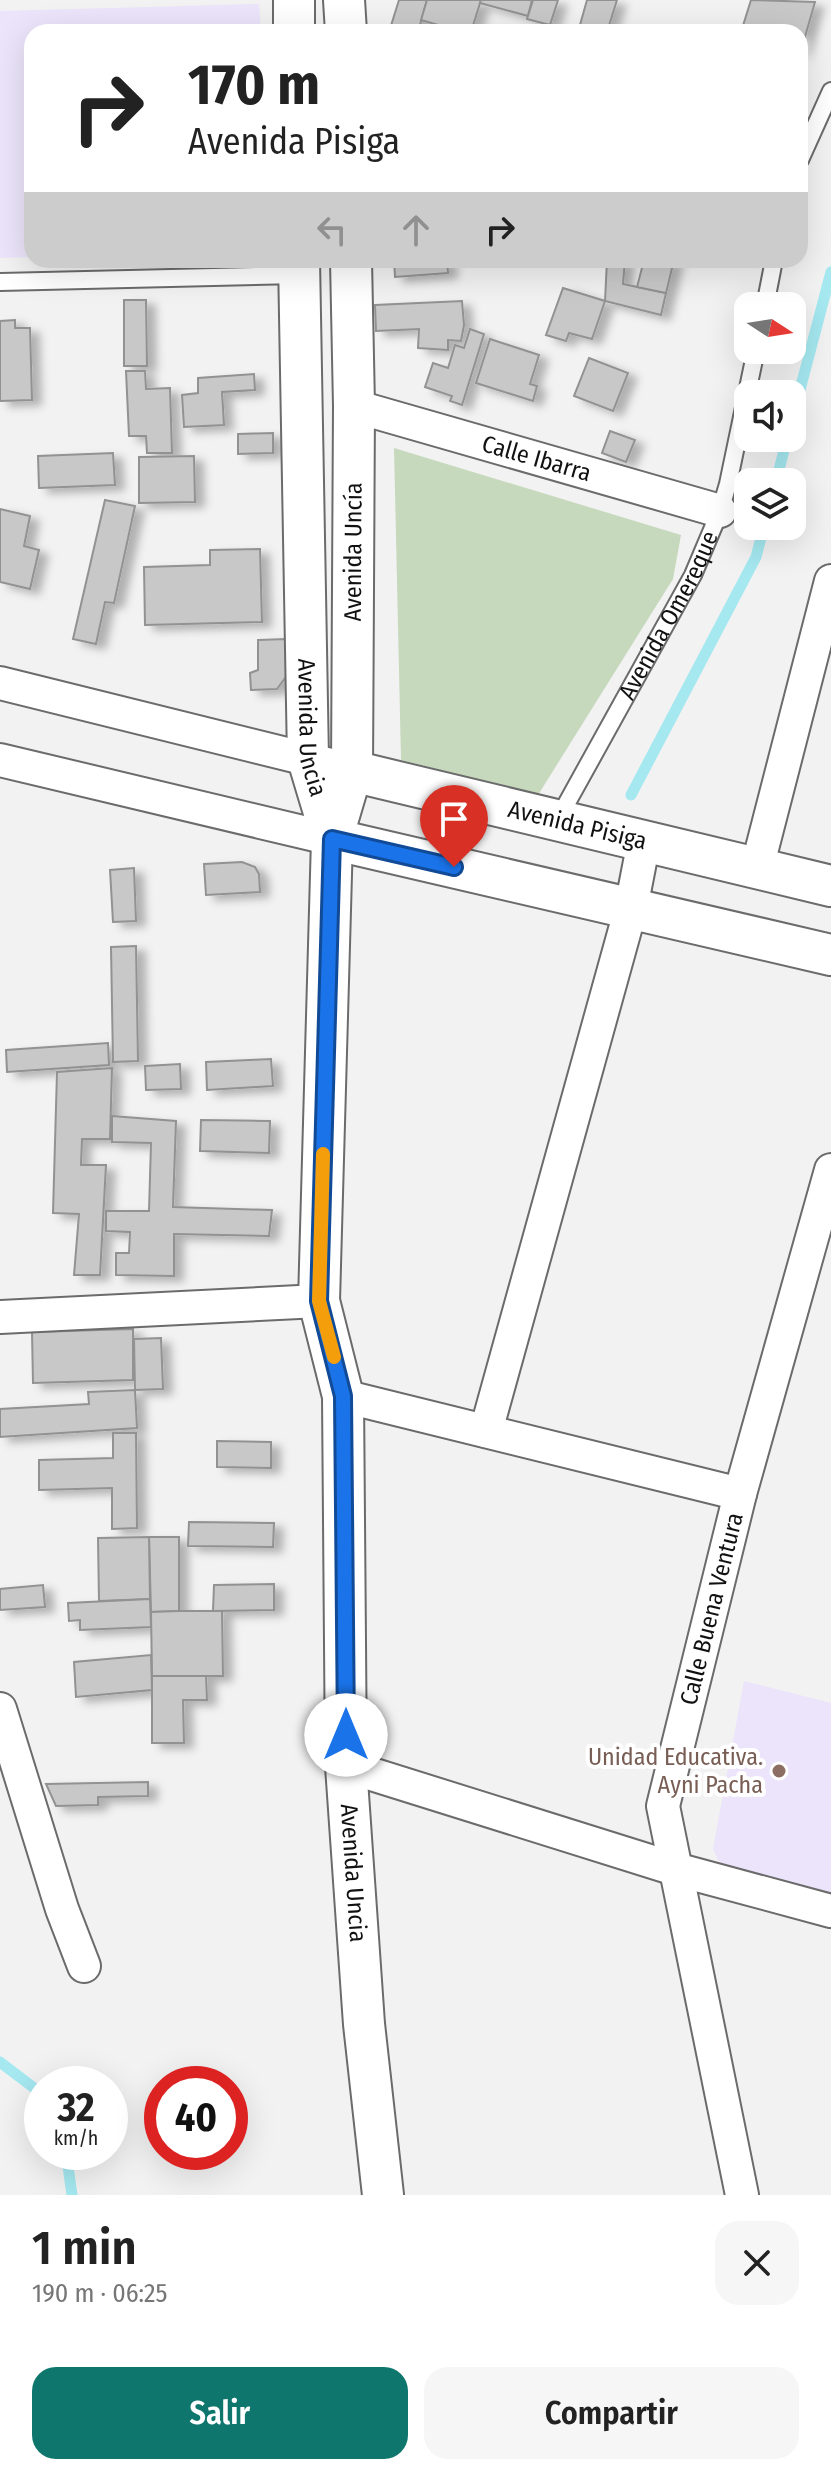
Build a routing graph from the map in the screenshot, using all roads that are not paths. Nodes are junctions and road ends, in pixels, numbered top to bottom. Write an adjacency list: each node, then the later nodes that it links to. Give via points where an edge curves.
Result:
1 (294, 0): 3 (street)
2 (344, 0): 4 (street)
3 (294, 24)
4 (346, 24)
5 (831, 91): 6 (lane)
6 (808, 142)
7 (299, 268): 10 (lane); 17 (street, Avenida Uncia)
8 (351, 268): 13 (street, Avenida Uncía)
9 (772, 268): 11 (lane)
10 (0, 282)
11 (768, 292)
12 (753, 364): 14 (lane, Avenida Omereque)
13 (354, 406): 14 (street, Calle Ibarra); 19 (street, Avenida Uncía)
14 (720, 511): 20 (lane, Avenida Omereque, via 693,575)
15 (831, 581): 23 (street)
16 (0, 683): 17 (street, Avenida Pisiga)
17 (308, 759): 19 (street, Avenida Pisiga); 21 (street, Avenida Uncia)
18 (0, 760): 21 (street)
19 (352, 771): 20 (street, Avenida Pisiga); 21 (street, Avenida Uncía)
20 (558, 819): 22 (street, Avenida Pisiga)
21 (332, 839): 25 (street); 28 (street, Avenida Uncia)
22 (644, 841): 23 (street, Avenida Pisiga); 25 (street)
23 (757, 868): 24 (street, Avenida Pisiga)
24 (831, 886)
25 (631, 908): 26 (street); 31 (street)
26 (831, 955)
27 (831, 1170): 32 (street, Calle Buena Ventura)
28 (319, 1301): 29 (street); 30 (street, Avenida Uncia)
29 (0, 1317)
30 (343, 1396): 31 (street); 34 (street, Avenida Uncia)
31 (486, 1431): 32 (street)
32 (740, 1494): 35 (street, Calle Buena Ventura, via 663,1806)
33 (0, 1709): 37 (street)
34 (346, 1766): 35 (street); 38 (street, Avenida Uncia, via 364,2024)
35 (675, 1869): 36 (street); 39 (street, Calle Buena Ventura)
36 (831, 1911)
37 (84, 1966)
38 (383, 2195)
39 (742, 2195)

